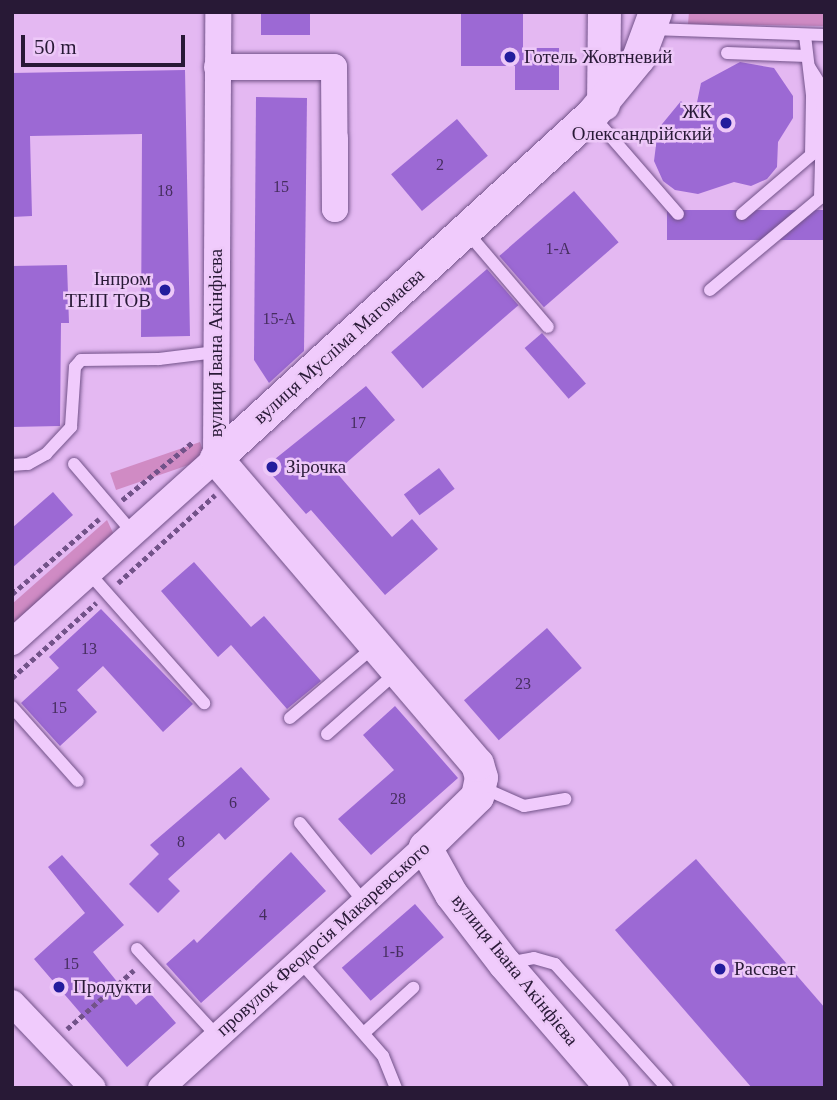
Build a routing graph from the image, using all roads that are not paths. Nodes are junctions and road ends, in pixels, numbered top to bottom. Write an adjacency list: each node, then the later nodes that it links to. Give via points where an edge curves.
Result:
1 (218, 12): 8 (street, вулиця Івана Акінфієва)
2 (604, 12): 9 (street)
3 (653, 21): 4 (lane); 9 (street, вулиця Мусліма Магомаєва, via 638,58)
4 (805, 34): 5 (lane); 7 (lane)
5 (825, 35)
6 (727, 53): 7 (lane)
7 (808, 62): 12 (lane, via 811,155); 14 (lane, via 823,89 820,198)
8 (217, 66): 10 (street, via 334,67 335,209); 16 (street, вулиця Івана Акінфієва)
9 (597, 109): 11 (lane); 13 (street, вулиця Мусліма Магомаєва)
10 (335, 138)
11 (678, 214)
12 (742, 214)
13 (466, 231): 15 (lane); 19 (street, вулиця Мусліма Магомаєва)
14 (710, 290)
15 (548, 327)
16 (216, 352): 18 (lane, via 159,359 81,360 75,367 71,427 46,454 28,464); 19 (street, вулиця Івана Акінфієва)
17 (74, 464): 20 (lane)
18 (12, 465)
19 (225, 468): 20 (street, вулиця Мусліма Магомаєва); 23 (street)
20 (134, 533): 21 (street, вулиця Мусліма Магомаєва)
21 (89, 573): 22 (street, вулиця Мусліма Магомаєва); 25 (lane)
22 (12, 642)
23 (376, 645): 24 (street); 27 (lane)
24 (399, 671): 28 (lane); 30 (street, via 469,753)
25 (204, 703)
26 (12, 707): 29 (lane)
27 (290, 718)
28 (327, 734)
29 (78, 781)
30 (481, 787): 31 (lane, via 524,806); 33 (street, провулок Феодосія Макаревського)
31 (565, 799)
32 (300, 823): 34 (lane)
33 (425, 847): 34 (street, провулок Феодосія Макаревського); 37 (street, вулиця Івана Акінфієва, via 452,894)
34 (364, 902): 36 (street, провулок Феодосія Макаревського)
35 (137, 949): 41 (lane)
36 (298, 959): 40 (lane); 41 (street, провулок Феодосія Макаревського)
37 (504, 963): 45 (street, вулиця Івана Акінфієва); 46 (lane, via 534,958 555,964)
38 (412, 988): 40 (lane)
39 (12, 1003): 42 (street)
40 (364, 1033): 44 (lane, via 383,1056)
41 (216, 1036): 43 (street, провулок Феодосія Макаревського)
42 (93, 1088)
43 (161, 1088)
44 (396, 1088)
45 (612, 1088)
46 (667, 1088)

